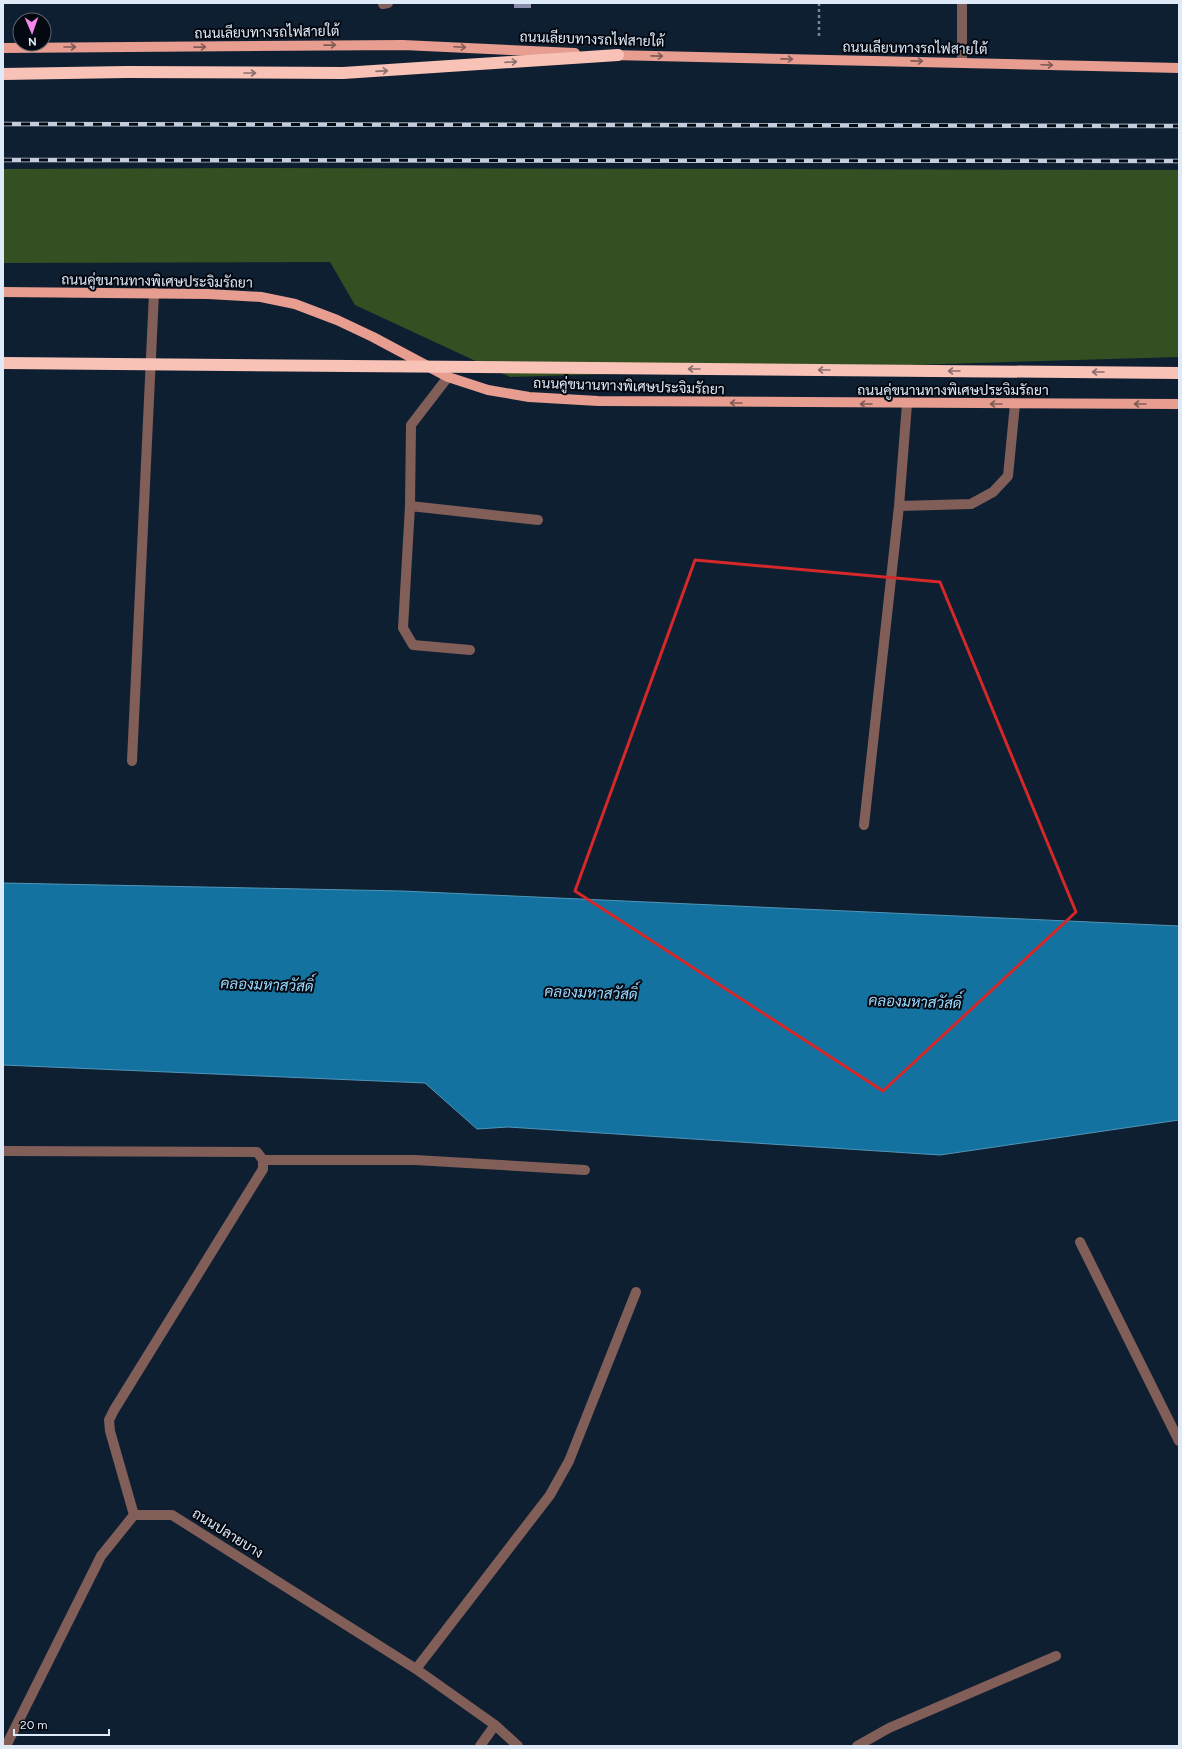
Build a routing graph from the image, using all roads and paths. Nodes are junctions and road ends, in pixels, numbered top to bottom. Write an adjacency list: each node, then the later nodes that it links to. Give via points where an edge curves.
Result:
1 (819, 3): 5 (path)
2 (962, 3): 6 (street)
3 (3, 48): 4 (main road, ถนนเลียบทางรถไฟสายใต้, one-way to 4, via 403,45)
4 (618, 55): 5 (main road, ถนนเลียบทางรถไฟสายใต้, one-way to 5); 8 (highway, one-way to 4, via 343,74)
5 (819, 60): 6 (main road, ถนนเลียบทางรถไฟสายใต้, one-way to 6)
6 (962, 62): 7 (main road, ถนนเลียบทางรถไฟสายใต้, one-way to 7)
7 (1179, 68)
8 (3, 74)
9 (3, 292): 10 (main road, ถนนคู่ขนานทางพิเศษประจิมรัถยา)
10 (154, 293): 13 (main road, ถนนคู่ขนานทางพิเศษประจิมรัถยา, via 261,297 295,304 373,337); 21 (street)
11 (3, 363): 12 (highway, one-way to 11)
12 (1179, 373)
13 (448, 377): 14 (main road, ถนนคู่ขนานทางพิเศษประจิมรัถยา, one-way to 13, via 598,402 529,397 488,390); 17 (street, via 411,425)
14 (907, 404): 15 (main road, ถนนคู่ขนานทางพิเศษประจิมรัถยา, one-way to 14); 18 (street)
15 (1015, 404): 16 (main road, ถนนคู่ขนานทางพิเศษประจิมรัถยา, one-way to 15); 18 (street, via 1008,476 993,492 971,504)
16 (1179, 404)
17 (410, 506): 19 (street); 20 (street, via 403,628 414,645)
18 (899, 506): 22 (street)
19 (538, 520)
20 (470, 650)
21 (132, 762)
22 (864, 825)
23 (3, 1151): 24 (street, via 257,1152)
24 (264, 1160): 25 (street, via 415,1160); 29 (street, via 263,1169 109,1420)
25 (585, 1170)
26 (1080, 1242): 28 (street)
27 (636, 1292): 31 (street, via 569,1461 550,1495)
28 (1179, 1441)
29 (134, 1515): 31 (street, ถนนปลายบาง, via 172,1515); 33 (street, via 101,1556)
30 (1056, 1656): 36 (street, via 889,1728)
31 (416, 1669): 32 (street, ถนนปลายบาง)
32 (495, 1725): 34 (street); 35 (street, ถนนปลายบาง)
33 (6, 1746)
34 (480, 1746)
35 (518, 1746)
36 (858, 1746)

